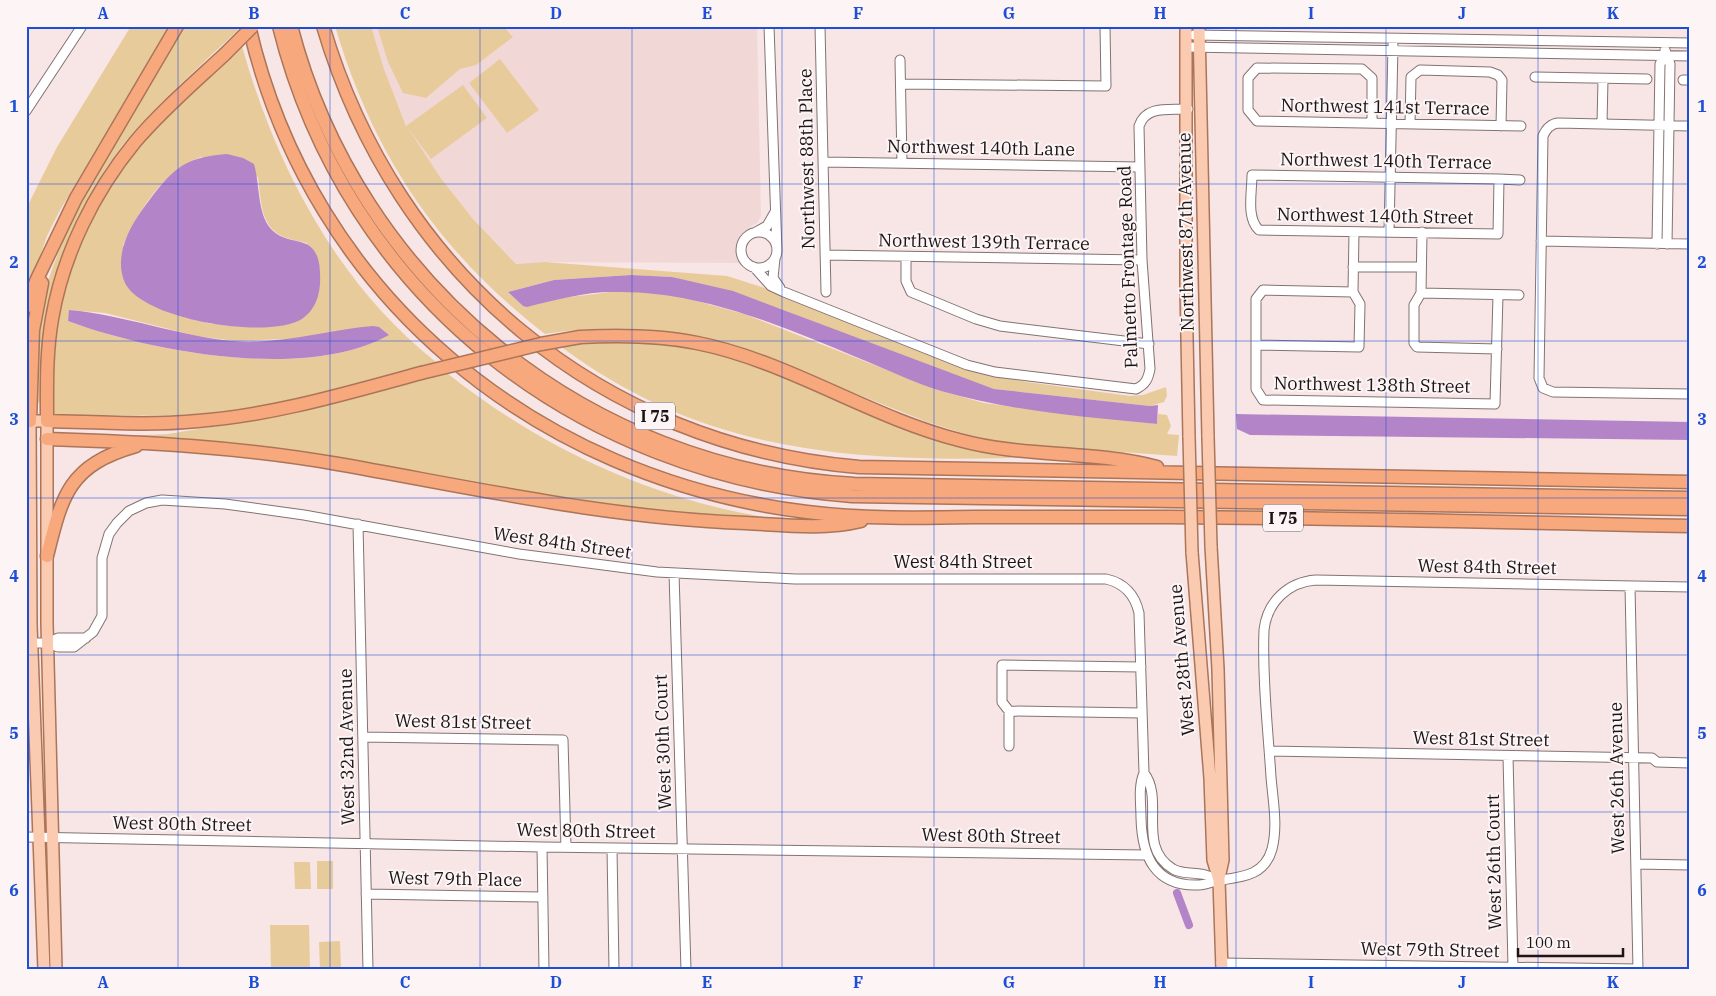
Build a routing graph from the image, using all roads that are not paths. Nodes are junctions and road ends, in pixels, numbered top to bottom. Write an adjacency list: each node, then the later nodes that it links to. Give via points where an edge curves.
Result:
1 (82, 26): 27 (street)
2 (177, 26): 55 (highway, via 76,198)
3 (248, 26): 83 (highway, I 75, via 282,130 312,193 333,226 398,310 432,345 473,379 552,431 651,475 761,505)
4 (253, 26): 73 (highway, bridge, via 136,141 89,210 66,267 52,317)
5 (279, 26): 82 (highway, via 301,95 337,174 380,241 422,293 480,348 546,397 586,421 672,460 761,484 852,496)
6 (291, 26): 81 (highway, via 310,84 341,155 377,216 434,288 494,345 558,391 625,427 692,454 787,477 854,484)
7 (323, 26): 79 (highway, I 75, via 345,91 370,146 401,198 440,251 482,297 529,338 571,369 634,406 688,430 746,448 842,466)
8 (769, 26): 43 (street)
9 (820, 26): 36 (street, Northwest 88th Place)
10 (1105, 26): 25 (street, via 1106,86)
11 (1186, 30): 12 (street); 16 (main road, Northwest 87th Avenue)
12 (1199, 30): 13 (street); 17 (main road, Northwest 87th Avenue)
13 (1393, 38): 14 (street); 18 (street)
14 (1666, 43): 15 (street); 19 (street)
15 (1690, 43)
16 (1187, 47): 17 (street); 26 (main road, Northwest 87th Avenue)
17 (1200, 47): 18 (street); 38 (main road, Northwest 87th Avenue)
18 (1393, 50): 19 (street); 29 (street)
19 (1665, 55): 20 (street); 32 (street, via 1660,64)
20 (1690, 56)
21 (900, 60): 25 (street)
22 (1535, 77): 23 (street)
23 (1603, 79): 24 (street); 31 (street)
24 (1647, 79)
25 (901, 84): 37 (street)
26 (1188, 109): 38 (main road, via 1195,121); 39 (street, Palmetto Frontage Road, via 1154,110 1142,118 1139,126); 74 (main road, Northwest 87th Avenue, via 1186,288)
27 (26, 111)
28 (1372, 123): 28 (street, Northwest 141st Terrace, via 1372,78 1362,69 1257,68 1248,78 1248,110 1257,121); 29 (street, Northwest 141st Terrace)
29 (1390, 124): 30 (street, Northwest 141st Terrace); 40 (street)
30 (1410, 124): 33 (street, Northwest 141st Terrace); 33 (street, via 1411,77 1420,70 1498,75 1502,80)
31 (1602, 124): 32 (street); 49 (street, via 1556,124 1545,132)
32 (1664, 125): 35 (street); 50 (street); 51 (street)
33 (1501, 126): 34 (street, Northwest 141st Terrace)
34 (1521, 126)
35 (1690, 126)
36 (823, 162): 37 (street, Northwest 140th Lane); 54 (street, Northwest 88th Place)
37 (902, 163): 39 (street, Northwest 140th Lane)
38 (1202, 163): 75 (main road, Northwest 87th Avenue)
39 (1140, 167): 57 (street, Palmetto Frontage Road)
40 (1390, 178): 41 (street, Northwest 140th Terrace); 44 (street, Northwest 140th Terrace, via 1252,175); 46 (street)
41 (1500, 179): 42 (street, Northwest 140th Terrace); 47 (street, Northwest 140th Street, via 1498,234)
42 (1520, 180)
43 (775, 212): 48 (street, via 767,226); 53 (street)
44 (1254, 225): 45 (street, Northwest 140th Street, via 1259,230)
45 (1354, 232): 46 (street, Northwest 140th Street); 59 (street)
46 (1389, 232): 47 (street, Northwest 140th Street)
47 (1422, 232): 60 (street)
48 (755, 233): 53 (street, via 770,236); 58 (street, via 746,238 741,247 745,261)
49 (1541, 242): 50 (street); 71 (street, via 1539,378 1543,388 1553,392)
50 (1657, 244): 51 (street)
51 (1667, 244): 52 (street)
52 (1690, 244)
53 (776, 254): 58 (street, via 768,265); 61 (street, via 773,278)
54 (825, 255): 56 (street, Northwest 139th Terrace); 62 (street, Northwest 88th Place)
55 (49, 257): 67 (highway); 72 (highway, via 33,330)
56 (906, 257): 57 (street, Northwest 139th Terrace); 68 (street, via 906,281 911,292 976,319 1029,331)
57 (1142, 260): 68 (street, Palmetto Frontage Road)
58 (754, 267): 61 (street, Palmetto Frontage Road, via 772,286)
59 (1353, 267): 60 (street); 63 (street)
60 (1421, 267): 64 (street)
61 (784, 292): 68 (street, Palmetto Frontage Road, via 958,362 995,372 1136,389 1149,378)
62 (826, 292)
63 (1353, 292): 69 (street, via 1263,290 1256,299); 69 (street, via 1360,304 1359,347)
64 (1421, 293): 65 (street); 70 (street, via 1414,305 1414,343 1417,347)
65 (1498, 295): 66 (street); 70 (street)
66 (1519, 295)
67 (26, 307)
68 (1149, 344)
69 (1256, 345): 70 (street, Northwest 138th Street, via 1256,389 1263,400 1495,404)
70 (1497, 349)
71 (1690, 394)
72 (28, 421): 73 (main road); 76 (main road)
73 (47, 421): 77 (main road); 79 (highway, bridge, via 199,422 263,413 541,344 617,335 660,337 736,353 905,422 958,440 1026,452 1131,461)
74 (1189, 437): 113 (main road, West 28th Avenue, bridge, via 1192,552 1210,778 1213,860)
75 (1208, 437): 113 (main road, West 28th Avenue, bridge, via 1224,860)
76 (28, 438): 77 (main road); 90 (main road)
77 (47, 439): 78 (highway); 86 (main road)
78 (148, 443): 83 (highway, via 301,458 539,502 657,516 840,526); 86 (highway, via 104,457 77,478 59,510)
79 (1177, 472): 80 (highway, I 75)
80 (1690, 482)
81 (1690, 498)
82 (1690, 509)
83 (876, 518): 85 (highway, I 75, via 1272,518)
84 (358, 524): 87 (street, West 84th Street, via 519,554); 91 (street, West 84th Street, via 195,501 144,503 122,517 107,538 102,558 101,618 96,630 74,646 58,647); 95 (street, West 32nd Avenue)
85 (1690, 526)
86 (47, 556): 91 (main road)
87 (674, 573): 92 (street, West 84th Street, via 795,578 1097,578 1117,583 1132,596 1139,613); 109 (street, West 30th Court)
88 (1630, 586): 89 (street, West 84th Street); 97 (street, West 84th Street, via 1316,580 1301,583 1286,590 1272,605 1264,630); 99 (street, West 26th Avenue)
89 (1690, 587)
90 (31, 643): 91 (street, West 84th Street); 103 (main road)
91 (48, 643): 104 (main road)
92 (1141, 667): 93 (street, via 1002,665 1002,702); 94 (street)
93 (1009, 711): 94 (street); 96 (street)
94 (1142, 713): 101 (street)
95 (363, 737): 105 (street, West 32nd Avenue); 107 (street, West 81st Street, via 563,740)
96 (1009, 746)
97 (1270, 751): 98 (street, West 81st Street); 113 (street, via 1274,823 1270,853 1263,865 1250,876)
98 (1508, 756): 99 (street, West 81st Street); 117 (street, West 26th Court)
99 (1633, 758): 100 (street, West 81st Street); 111 (street, West 26th Avenue)
100 (1690, 762)
101 (1144, 773): 110 (street, via 1140,781 1142,837); 113 (street, via 1150,781 1152,837 1160,856 1179,871)
102 (26, 837): 103 (street, West 80th Street)
103 (40, 837): 104 (street, West 80th Street); 119 (main road)
104 (52, 838): 105 (street, West 80th Street); 120 (main road)
105 (365, 844): 106 (street, West 80th Street); 114 (street, West 32nd Avenue)
106 (542, 847): 107 (street, West 80th Street); 115 (street)
107 (566, 847): 108 (street, West 80th Street)
108 (612, 848): 109 (street, West 80th Street); 123 (street)
109 (682, 848): 110 (street, West 80th Street); 124 (street, West 30th Court)
110 (1146, 855): 113 (street, via 1159,873 1178,882 1200,885)
111 (1636, 864): 112 (street); 118 (street, West 26th Avenue)
112 (1690, 865)
113 (1219, 880): 116 (main road, West 28th Avenue)
114 (366, 894): 115 (street, West 79th Place); 121 (street, West 32nd Avenue)
115 (543, 897): 122 (street)
116 (1222, 966): 117 (street, West 79th Street)
117 (1513, 968): 118 (street, West 79th Street)
118 (1638, 969)
119 (44, 970)
120 (56, 970)
121 (368, 970)
122 (544, 970)
123 (614, 970)
124 (686, 970)

